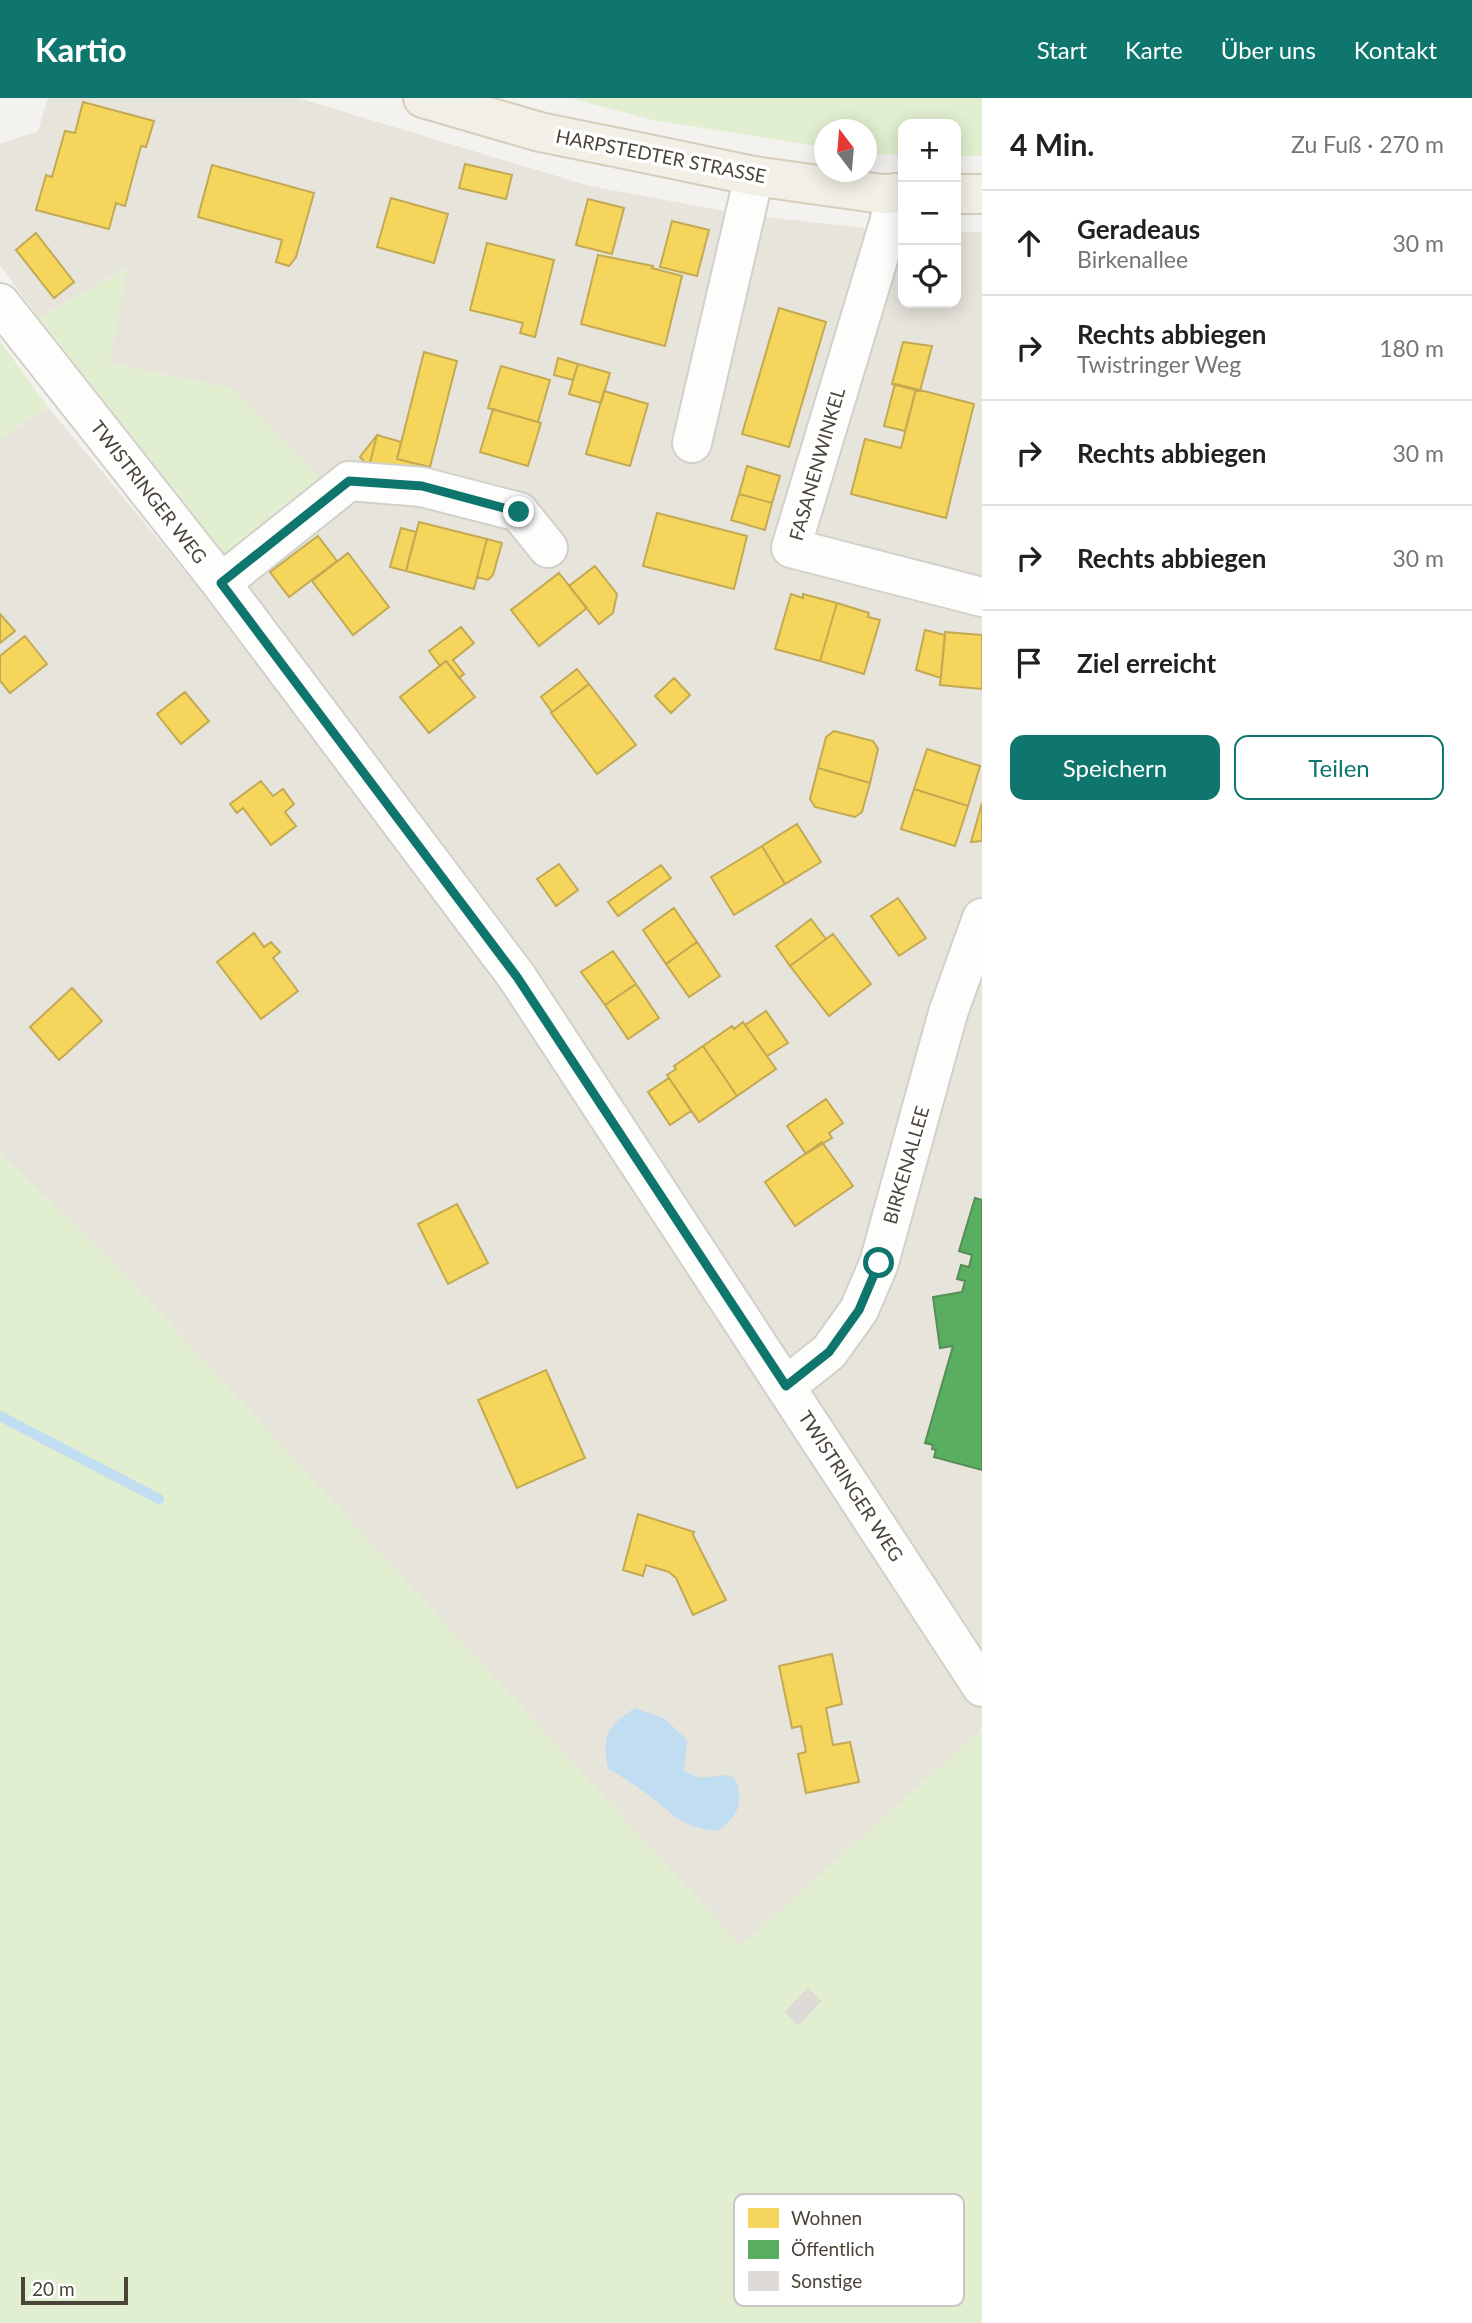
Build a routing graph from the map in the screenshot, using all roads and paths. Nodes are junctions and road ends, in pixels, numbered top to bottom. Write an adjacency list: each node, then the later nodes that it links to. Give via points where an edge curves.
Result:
1 (423, 98): 2 (main road, HARPSTEDTER STRASSE, via 540,132)
2 (754, 176): 3 (main road, HARPSTEDTER STRASSE); 8 (street)
3 (898, 193)
4 (961, 194): 5 (main road)
5 (982, 194)
6 (898, 196): 11 (street, FASANENWINKEL, via 791,548)
7 (0, 303): 10 (street, TWISTRINGER WEG)
8 (692, 443)
9 (548, 548): 10 (street, via 519,512 422,486 349,481)
10 (221, 583): 13 (street, TWISTRINGER WEG, via 517,977)
11 (982, 597)
12 (982, 918): 13 (street, BIRKENALLEE, via 948,1013 879,1263 859,1310 829,1352)
13 (786, 1386): 14 (street, TWISTRINGER WEG)
14 (982, 1687)

